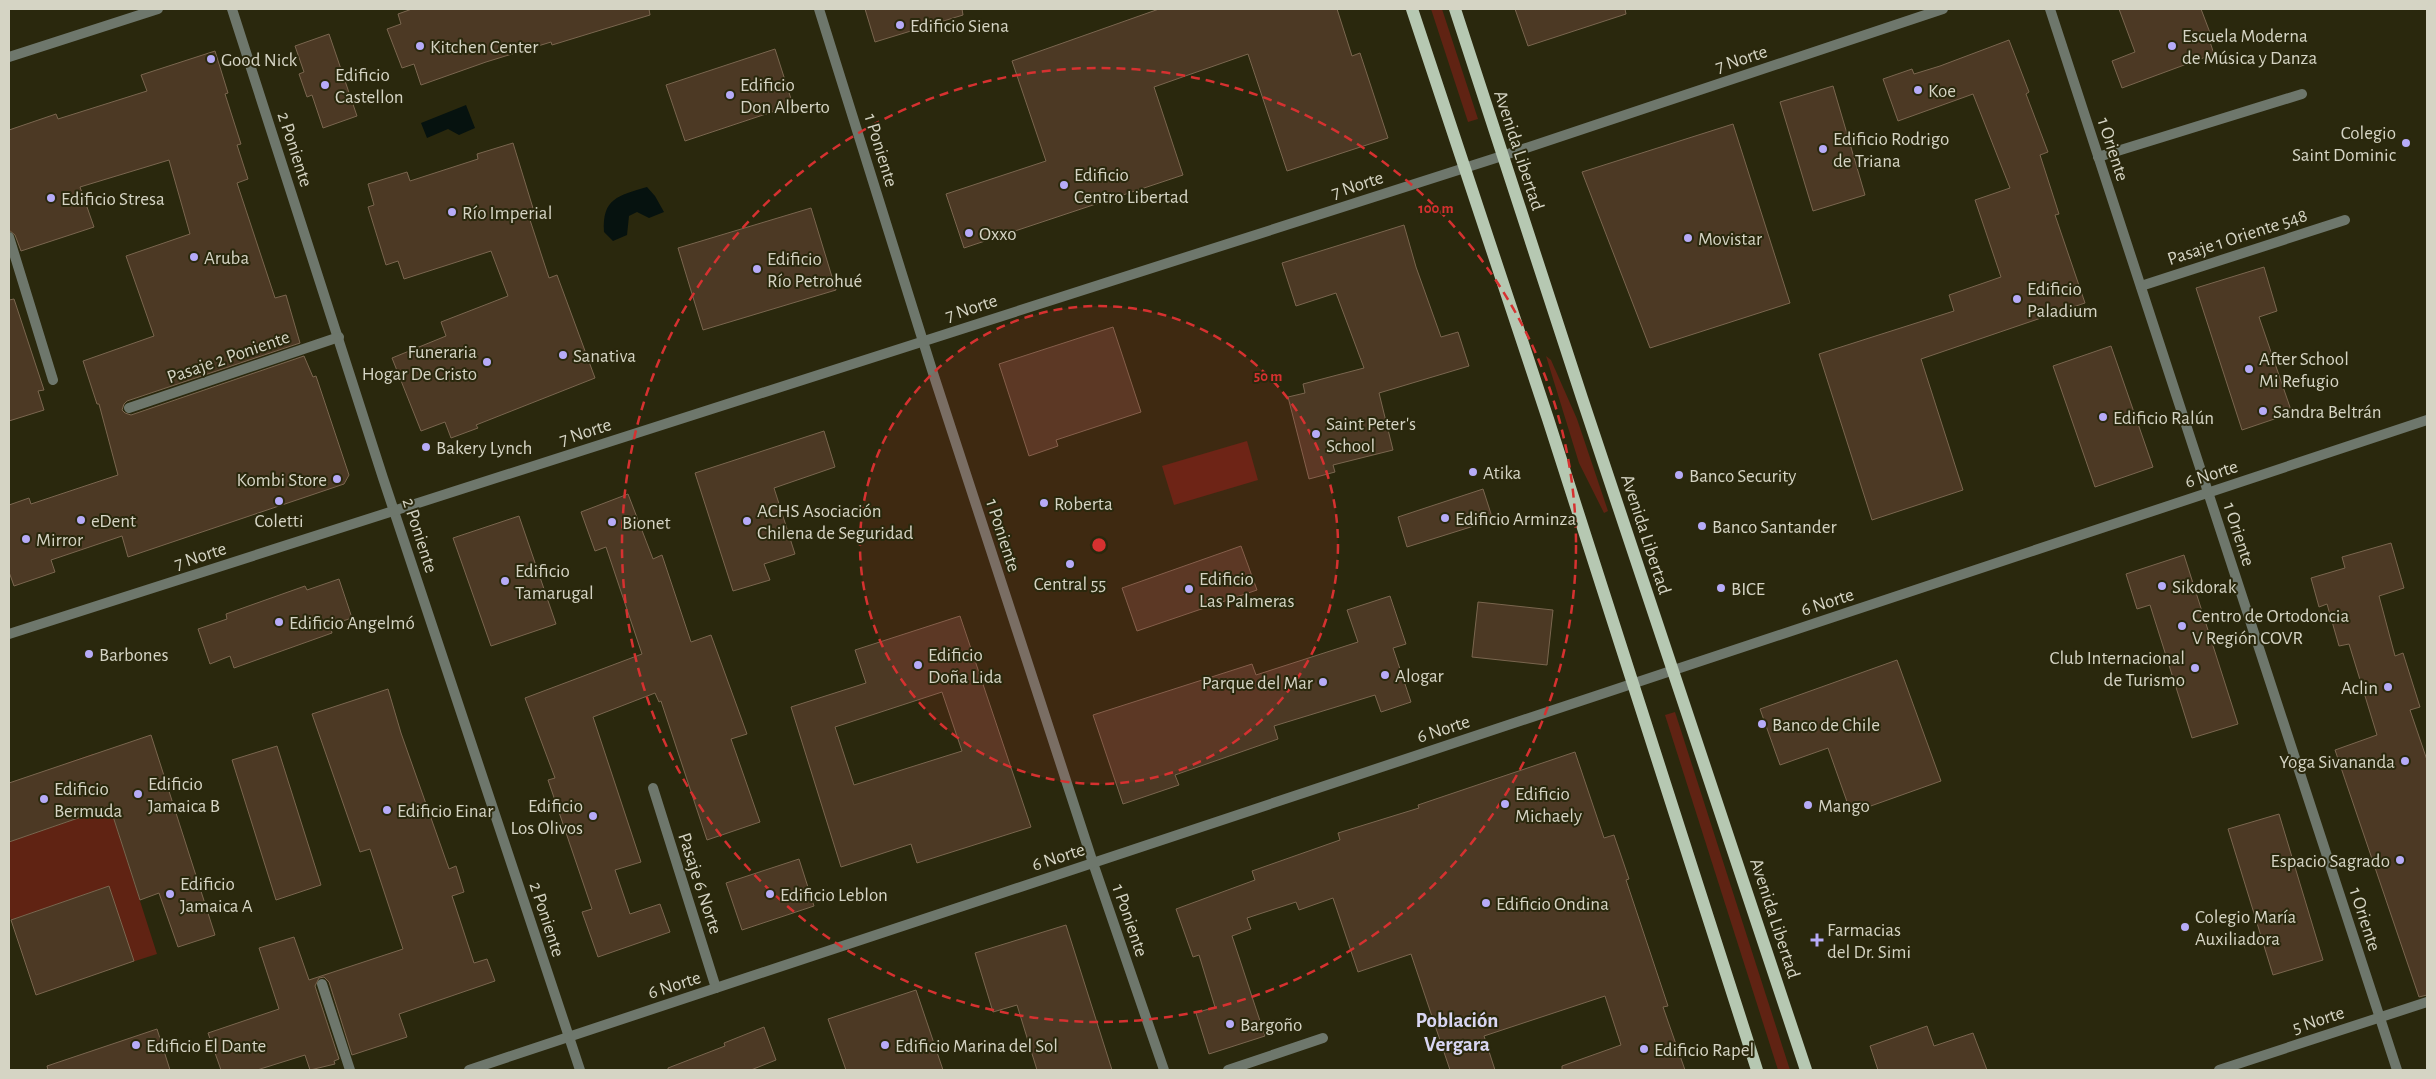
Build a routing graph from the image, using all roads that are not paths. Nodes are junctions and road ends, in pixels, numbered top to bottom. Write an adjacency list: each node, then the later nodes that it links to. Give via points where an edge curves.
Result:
1 (158, 9): 8 (street)
2 (232, 9): 16 (street, 2 Poniente)
3 (818, 9): 17 (street, 1 Poniente)
4 (1412, 9): 12 (main road)
5 (1455, 9): 10 (main road, Avenida Libertad)
6 (1943, 9): 10 (street, 7 Norte)
7 (2050, 9): 11 (street, 1 Oriente)
8 (9, 58)
9 (2302, 94): 11 (street)
10 (1502, 156): 12 (street, 7 Norte); 24 (main road, Avenida Libertad)
11 (2098, 157): 15 (street, 1 Oriente)
12 (1465, 167): 17 (street, 7 Norte); 25 (main road)
13 (2345, 220): 15 (street, Pasaje 1 Oriente 548)
14 (9, 237): 18 (street)
15 (2140, 286): 21 (street, 1 Oriente)
16 (339, 337): 19 (street, Pasaje 2 Poniente); 22 (street, 2 Poniente)
17 (923, 341): 22 (street, 7 Norte); 27 (street, 1 Poniente)
18 (54, 380)
19 (129, 408)
20 (2427, 420): 21 (street, 6 Norte)
21 (2208, 493): 24 (street, 6 Norte); 31 (street, 1 Oriente)
22 (395, 510): 23 (street, 7 Norte); 32 (street, 2 Poniente)
23 (9, 634)
24 (1673, 670): 25 (street, 6 Norte); 40 (main road, Avenida Libertad)
25 (1634, 684): 27 (street, 6 Norte); 39 (main road)
26 (653, 788): 29 (street, Pasaje 6 Norte)
27 (1093, 863): 29 (street, 6 Norte); 37 (street, 1 Poniente)
28 (322, 984): 34 (street)
29 (716, 988): 32 (street, 6 Norte)
30 (2427, 1002): 31 (street, 5 Norte)
31 (2379, 1018): 41 (street, 5 Norte); 42 (street, 1 Oriente)
32 (569, 1037): 35 (street, 6 Norte); 36 (street, 2 Poniente)
33 (1323, 1038): 38 (street)
34 (350, 1070)
35 (469, 1070)
36 (580, 1070)
37 (1164, 1070)
38 (1228, 1070)
39 (1758, 1070)
40 (1806, 1070)
41 (2219, 1070)
42 (2397, 1070)

